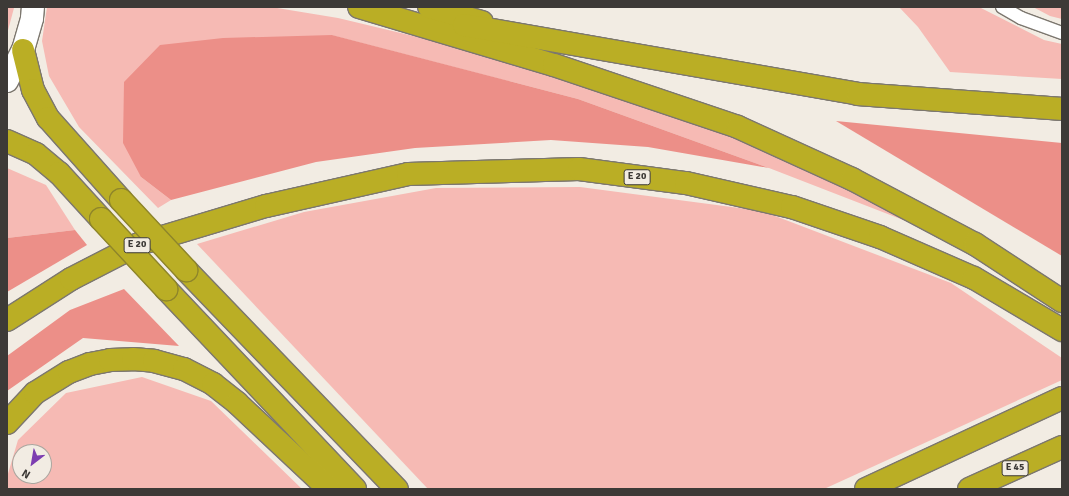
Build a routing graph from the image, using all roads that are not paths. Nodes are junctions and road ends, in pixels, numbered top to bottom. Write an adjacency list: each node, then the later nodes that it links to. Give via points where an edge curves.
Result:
1 (33, 7): 8 (street)
2 (360, 7): 12 (highway, via 554,65 738,127 852,179 975,244)
3 (366, 7): 7 (highway)
4 (429, 7): 7 (highway)
5 (1002, 7): 6 (lane, via 1021,18)
6 (1062, 33)
7 (545, 40): 10 (highway, via 858,94)
8 (23, 50): 9 (street); 20 (highway, bridge, via 33,90 48,118 186,270)
9 (7, 81)
10 (1062, 109)
11 (7, 141): 19 (highway, bridge, via 36,154 59,173)
12 (1062, 302)
13 (7, 320): 14 (highway, E 20, via 72,279 139,244 266,206 408,174 579,169 686,183 792,207 880,237 974,278)
14 (1058, 327)
15 (1062, 398): 21 (highway)
16 (7, 423): 18 (highway, via 22,405 41,389 69,372 90,364 133,359 167,364 197,374 213,384 237,403)
17 (1062, 446): 22 (highway, E 45)
18 (329, 489)
19 (355, 489)
20 (397, 489)
21 (866, 489)
22 (969, 489)

